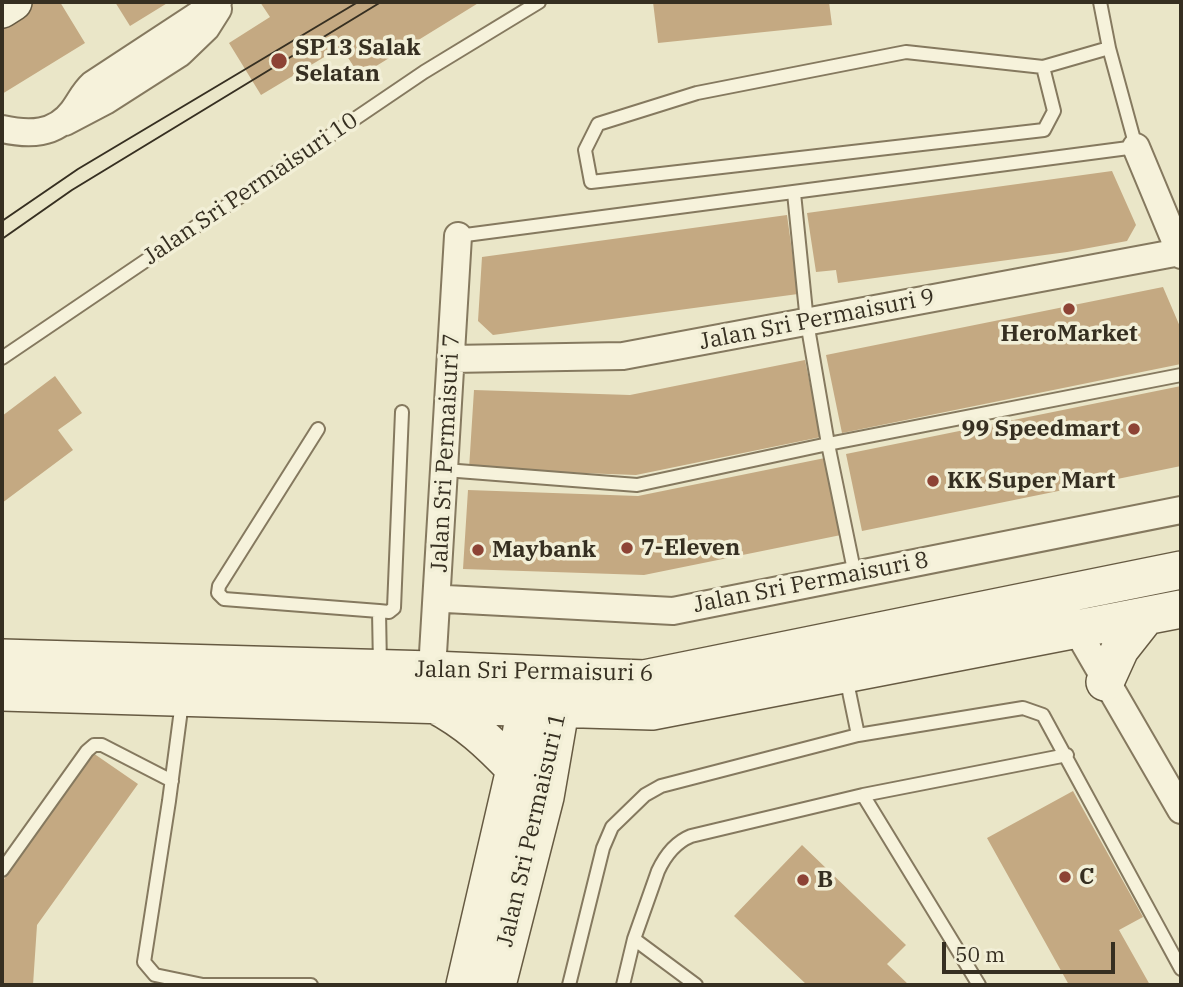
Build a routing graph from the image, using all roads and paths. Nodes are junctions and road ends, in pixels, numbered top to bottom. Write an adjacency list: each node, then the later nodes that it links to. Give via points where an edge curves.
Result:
1 (13, 2): 6 (street)
2 (218, 2): 9 (street, via 93,84)
3 (223, 2): 9 (street, via 180,54)
4 (539, 2): 16 (lane, Jalan Sri Permaisuri 10, via 424,72)
5 (1100, 2): 7 (lane)
6 (2, 9)
7 (1109, 48): 8 (lane); 11 (lane)
8 (1042, 67): 8 (lane, via 1054,111 1044,130 590,182 585,150 598,124 697,93 906,52)
9 (64, 122): 10 (street, via 23,134)
10 (2, 129)
11 (1136, 147): 12 (lane); 14 (street)
12 (794, 193): 13 (lane); 15 (lane)
13 (458, 236): 17 (street, Jalan Sri Permaisuri 7)
14 (1181, 254): 15 (street, Jalan Sri Permaisuri 9)
15 (807, 322): 17 (street, Jalan Sri Permaisuri 9, via 623,356); 21 (lane)
16 (2, 358)
17 (451, 359): 22 (street, Jalan Sri Permaisuri 7)
18 (1181, 375): 21 (lane)
19 (402, 412): 29 (lane, via 394,608)
20 (318, 429): 29 (lane, via 218,593 224,599)
21 (828, 444): 22 (lane, via 636,485); 25 (lane)
22 (445, 470): 27 (street, Jalan Sri Permaisuri 7)
23 (1181, 510): 25 (street, Jalan Sri Permaisuri 8)
24 (1181, 570): 26 (street, Jalan Sri Permaisuri 6)
25 (855, 575): 27 (street, Jalan Sri Permaisuri 8, via 673,611)
26 (1057, 597): 31 (street); 37 (street, Jalan Sri Permaisuri 6, via 644,679)
27 (437, 602): 36 (street, Jalan Sri Permaisuri 7)
28 (1181, 608): 30 (street, Jalan Sri Permaisuri 6)
29 (379, 611): 33 (lane)
30 (1146, 616): 31 (street, Jalan Sri Permaisuri 6); 35 (street, via 1120,649)
31 (1076, 628): 34 (street, Jalan Sri Permaisuri 6); 35 (street)
32 (2, 658): 33 (street, Jalan Sri Permaisuri 6)
33 (380, 668): 36 (street, Jalan Sri Permaisuri 6)
34 (845, 673): 40 (street, Jalan Sri Permaisuri 6); 41 (lane)
35 (1105, 682): 47 (street)
36 (432, 687): 37 (street, Jalan Sri Permaisuri 6); 39 (street, Jalan Sri Permaisuri 6); 43 (street)
37 (546, 691): 40 (street, Jalan Sri Permaisuri 6); 43 (street, Jalan Sri Permaisuri 1); 46 (street, Jalan Sri Permaisuri 1, via 557,736)
38 (2, 692): 39 (street, Jalan Sri Permaisuri 6)
39 (183, 698): 44 (lane)
40 (652, 711): 46 (street, via 598,728 584,739 569,754)
41 (858, 735): 42 (lane, via 1023,708 1043,715); 55 (lane, via 661,786 645,795 612,827 603,848)
42 (1067, 755): 45 (lane); 50 (lane)
43 (515, 769): 53 (street, Jalan Sri Permaisuri 1)
44 (172, 781): 48 (lane, via 94,745); 51 (lane, via 144,962 155,975)
45 (863, 795): 49 (lane, via 682,840 658,871); 58 (lane)
46 (545, 797): 54 (street, Jalan Sri Permaisuri 1)
47 (1181, 810)
48 (2, 870)
49 (635, 939): 56 (lane); 57 (lane)
50 (1181, 969)
51 (203, 985): 52 (lane)
52 (311, 985)
53 (465, 985)
54 (497, 985)
55 (569, 985)
56 (623, 985)
57 (696, 985)
58 (979, 985)

